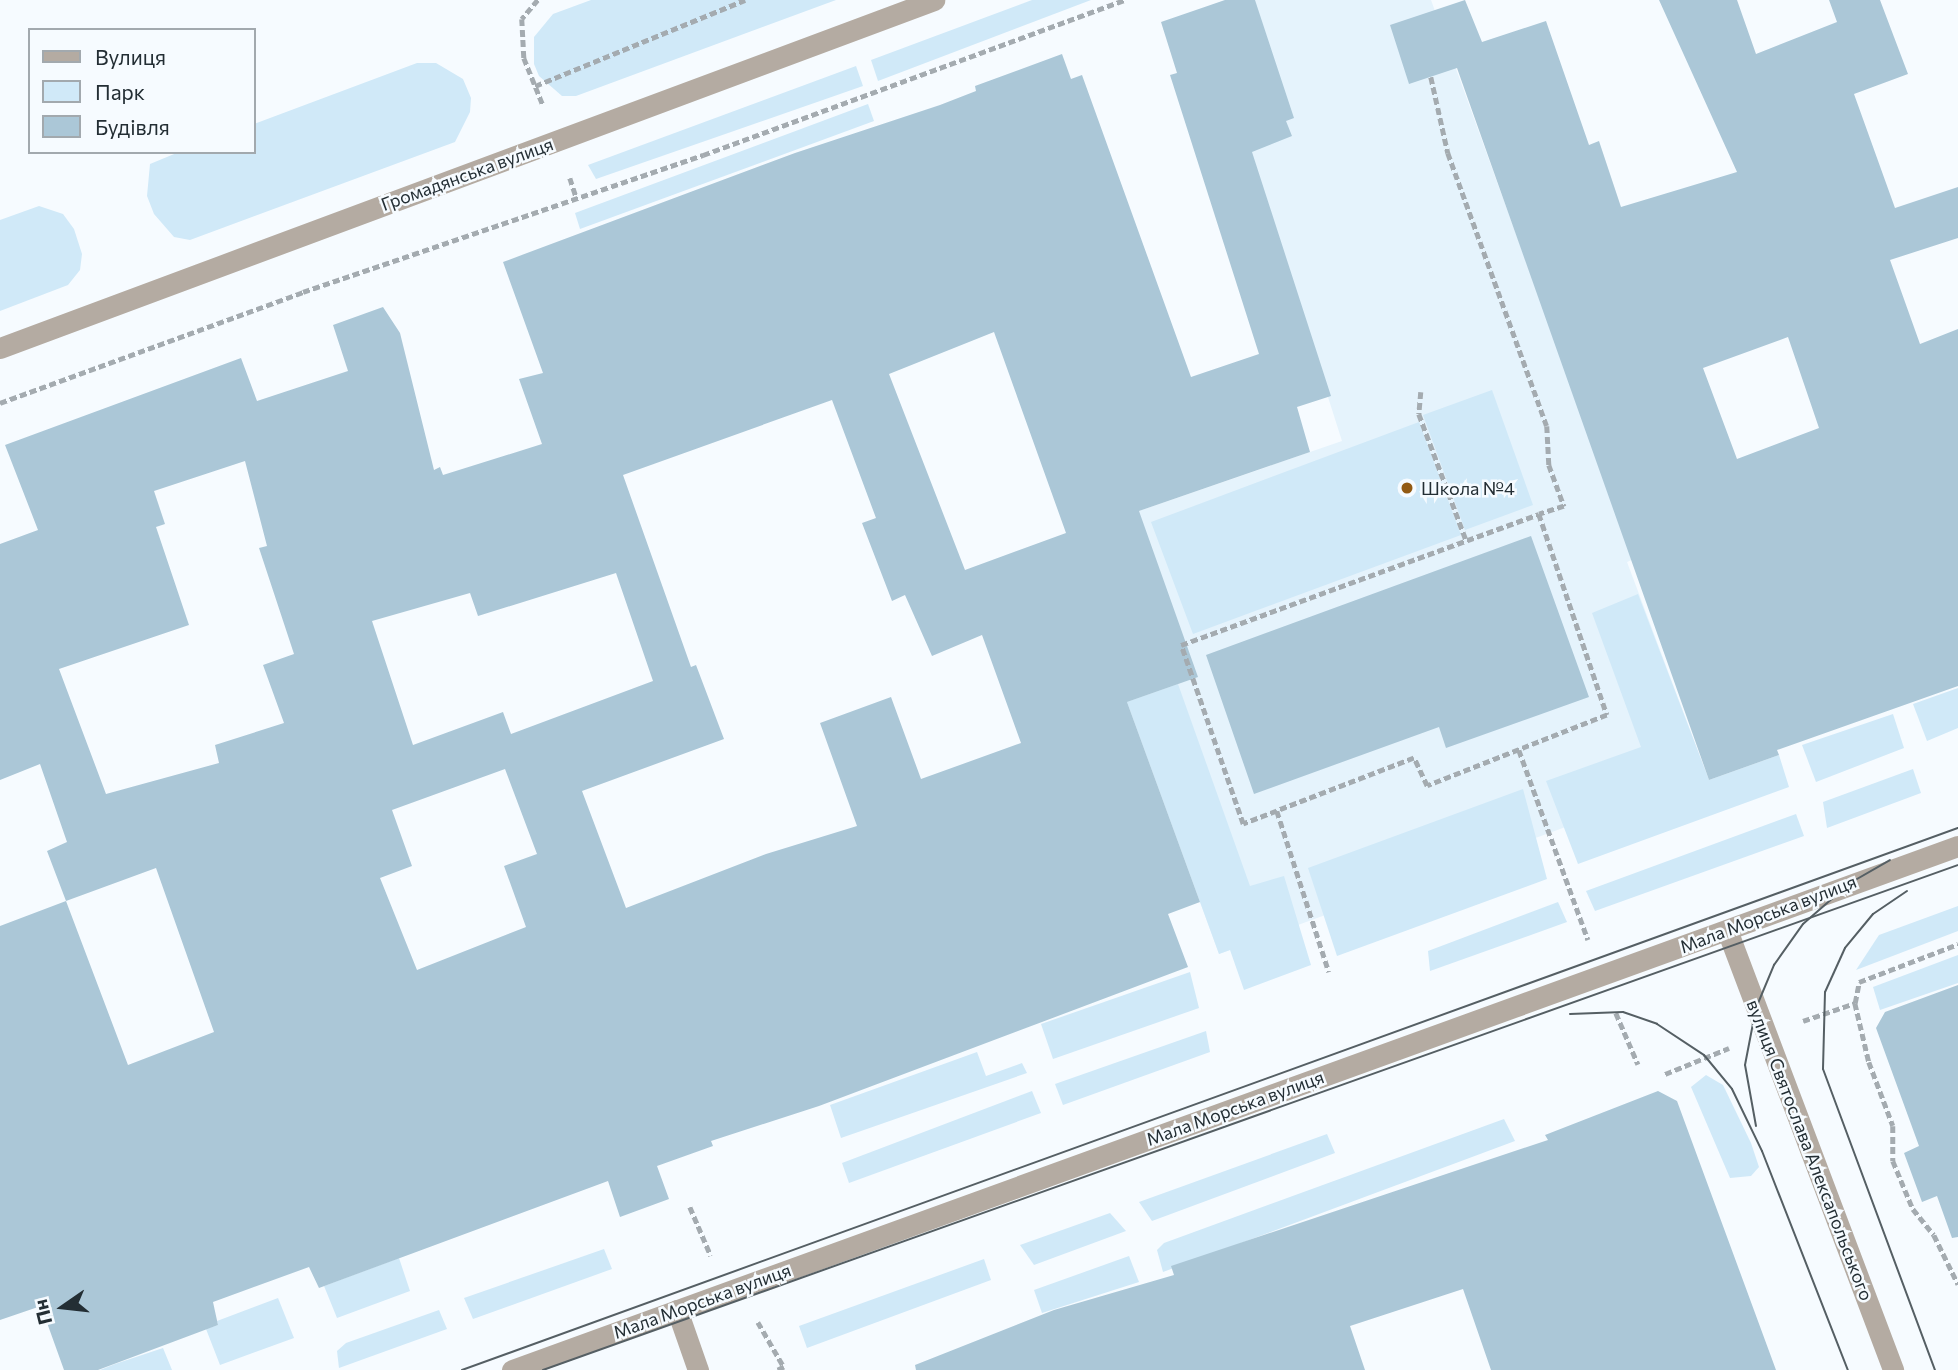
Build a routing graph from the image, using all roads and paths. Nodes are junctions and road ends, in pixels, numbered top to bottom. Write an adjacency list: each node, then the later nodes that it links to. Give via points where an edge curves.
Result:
1 (538, 0): 6 (path, via 522,19 524,58)
2 (745, 0): 6 (path)
3 (934, 0): 7 (street, Громадянська вулиця)
4 (1125, 0): 8 (path)
5 (1431, 76): 12 (path, via 1448,153 1547,426 1549,465 1564,506)
6 (535, 86): 7 (path)
7 (558, 140): 8 (path); 9 (street, Громадянська вулиця)
8 (576, 197): 11 (path)
9 (0, 348)
10 (1421, 392): 13 (path, via 1419,414)
11 (0, 403)
12 (1539, 514): 13 (path); 14 (path, via 1607,715)
13 (1466, 540): 15 (path, via 1181,645 1243,824)
14 (1519, 750): 15 (path, via 1427,786 1414,758); 20 (path)
15 (1277, 811): 19 (path)
16 (1958, 846): 17 (street, Мала Морська вулиця)
17 (1727, 930): 20 (street, Мала Морська вулиця); 22 (street, вулиця Святослава Алексапольського)
18 (1958, 944): 21 (path, via 1859,982)
19 (1329, 972)
20 (1601, 975): 23 (path); 26 (street, Мала Морська вулиця)
21 (1855, 1003): 22 (path); 25 (path, via 1869,1062 1893,1126 1893,1161 1913,1209 1934,1235)
22 (1765, 1035): 24 (path); 31 (street, вулиця Святослава Алексапольського)
23 (1638, 1063)
24 (1665, 1074)
25 (1958, 1284)
26 (677, 1310): 28 (street, Мала Морська вулиця); 29 (street)
27 (784, 1367): 30 (path)
28 (512, 1370)
29 (698, 1370)
30 (778, 1370)
31 (1894, 1370)

